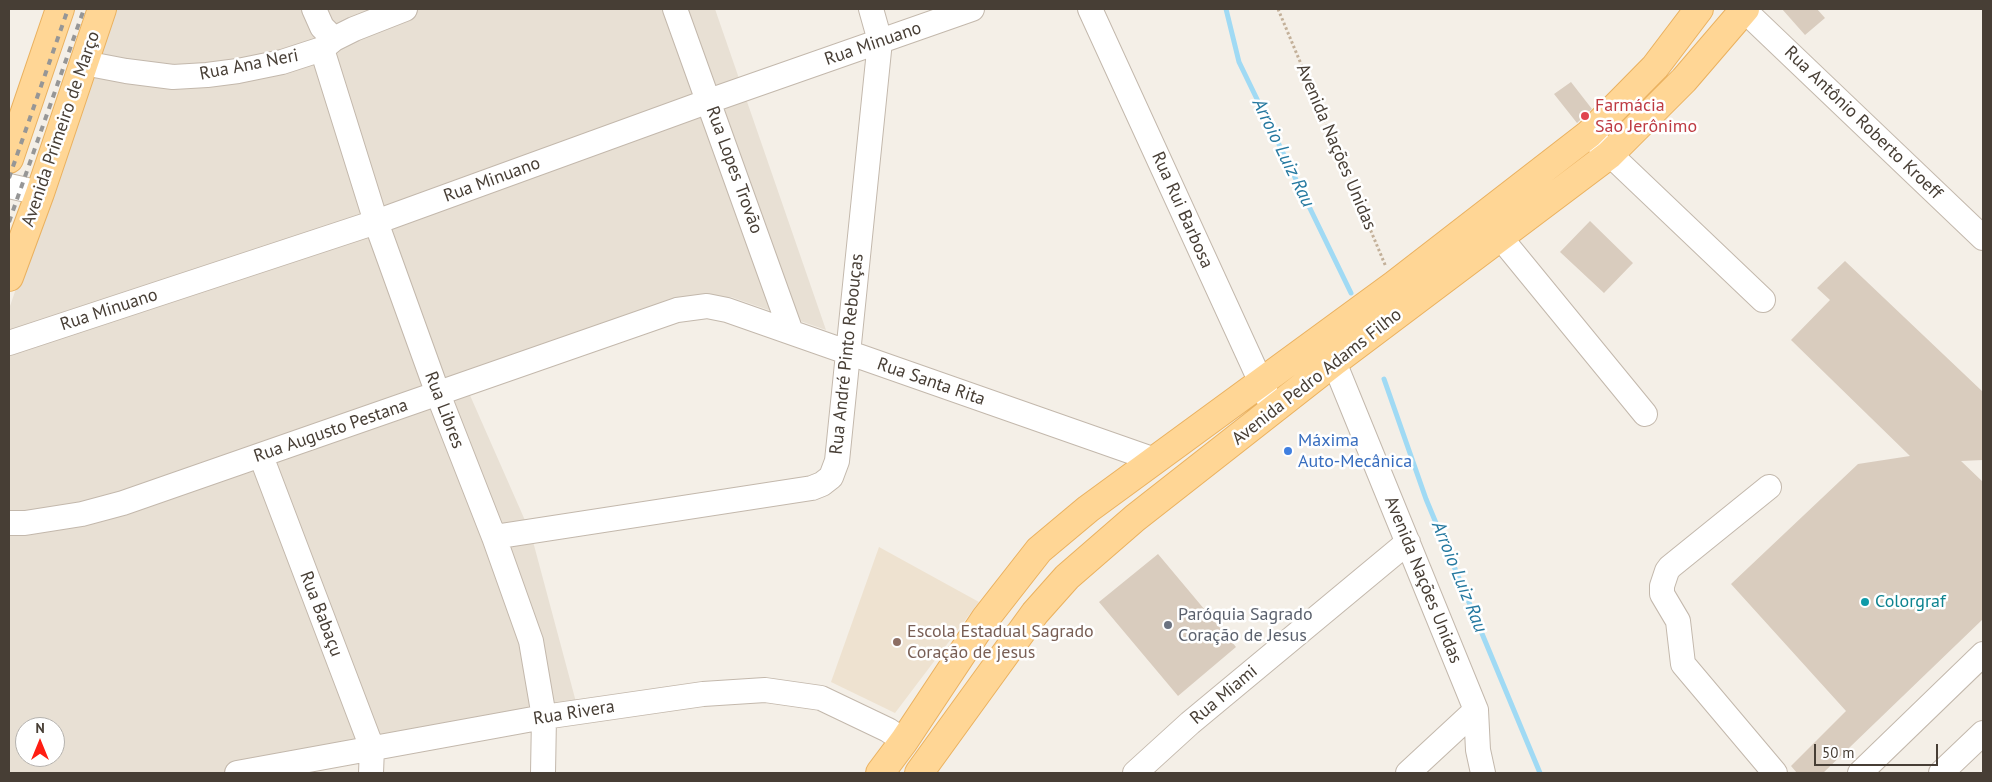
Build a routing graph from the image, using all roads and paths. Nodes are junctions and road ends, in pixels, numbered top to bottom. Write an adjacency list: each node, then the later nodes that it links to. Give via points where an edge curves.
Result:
1 (60, 9): 18 (main road)
2 (102, 9): 14 (main road, Avenida Primeiro de Março)
3 (314, 9): 13 (street)
4 (405, 9): 13 (street, Rua Ana Neri, via 379,17)
5 (675, 9): 15 (street, Rua Lopes Trovão)
6 (871, 9): 12 (street, Rua André Pinto Rebouças)
7 (972, 9): 12 (street, Rua Minuano)
8 (1090, 9): 34 (street, Rua Rui Barbosa)
9 (1278, 9): 26 (path, Avenida Nações Unidas)
10 (1699, 9): 16 (main road, Avenida Pedro Adams Filho, via 1655,67)
11 (1744, 9): 17 (main road, Avenida Pedro Adams Filho, via 1684,80); 23 (street, Rua Antônio Roberto Kroeff)
12 (880, 41): 15 (street, Rua Minuano); 32 (street, Rua André Pinto Rebouças)
13 (328, 44): 14 (street, Rua Ana Neri, via 282,62 198,76 173,77); 21 (street, Rua Libres)
14 (84, 63): 20 (main road, Avenida Primeiro de Março)
15 (709, 101): 21 (street, Rua Minuano); 29 (street, Rua Lopes Trovão)
16 (1589, 134): 17 (street); 24 (main road, Avenida Pedro Adams Filho)
17 (1609, 155): 22 (main road, Avenida Pedro Adams Filho); 27 (street)
18 (9, 159)
19 (9, 186): 20 (street)
20 (40, 193): 25 (main road, Avenida Primeiro de Março)
21 (376, 222): 31 (street, Rua Minuano); 35 (street, Rua Libres)
22 (1500, 237): 24 (main road, Avenida Pedro Adams Filho); 37 (street)
23 (1983, 238)
24 (1451, 257): 26 (main road, Avenida Pedro Adams Filho); 33 (main road, Avenida Pedro Adams Filho)
25 (9, 277)
26 (1394, 285): 30 (main road, Avenida Pedro Adams Filho)
27 (1763, 300)
28 (707, 306): 29 (street, Rua Santa Rita); 35 (street, Rua Augusto Pestana, via 677,310)
29 (792, 332): 32 (street, Rua Santa Rita)
30 (1321, 338): 33 (street, Avenida Nações Unidas); 34 (main road, Avenida Pedro Adams Filho)
31 (9, 343)
32 (848, 353): 39 (street, Rua Santa Rita); 42 (street, Rua André Pinto Rebouças, via 837,461 831,477 822,484)
33 (1334, 362): 36 (main road, Avenida Pedro Adams Filho); 43 (street, Avenida Nações Unidas)
34 (1261, 383): 36 (street, Rua Rui Barbosa); 39 (main road, Avenida Pedro Adams Filho)
35 (438, 394): 38 (street, Rua Augusto Pestana); 42 (street, Rua Libres)
36 (1274, 410): 54 (main road, Avenida Pedro Adams Filho, via 1135,518 1067,577 1035,613)
37 (1645, 414)
38 (261, 456): 41 (street, Rua Augusto Pestana, via 106,508 72,516); 49 (street, Rua Babaçu)
39 (1155, 460): 48 (main road, Avenida Pedro Adams Filho, via 1038,550 985,619)
40 (1769, 487): 58 (street, via 1670,567 1662,594 1678,621 1683,664)
41 (9, 523)
42 (494, 537): 46 (street, Rua Libres, via 532,641)
43 (1408, 542): 45 (street, Avenida Nações Unidas); 55 (street, Rua Miami, via 1190,723)
44 (1979, 666): 59 (street)
45 (1476, 710): 56 (street); 57 (street, Avenida Nações Unidas)
46 (544, 717): 48 (street, Rua Rivera, via 703,694 765,690 822,698); 49 (street, Rua Rivera); 52 (street, Rua Libres)
47 (1983, 733): 60 (street)
48 (904, 741): 53 (main road, Avenida Pedro Adams Filho)
49 (372, 748): 50 (street, Rua Rivera); 51 (street, Rua Babaçu)
50 (237, 773)
51 (372, 773)
52 (543, 773)
53 (880, 773)
54 (919, 773)
55 (1135, 773)
56 (1408, 773)
57 (1483, 773)
58 (1775, 773)
59 (1860, 773)
60 (1941, 773)

